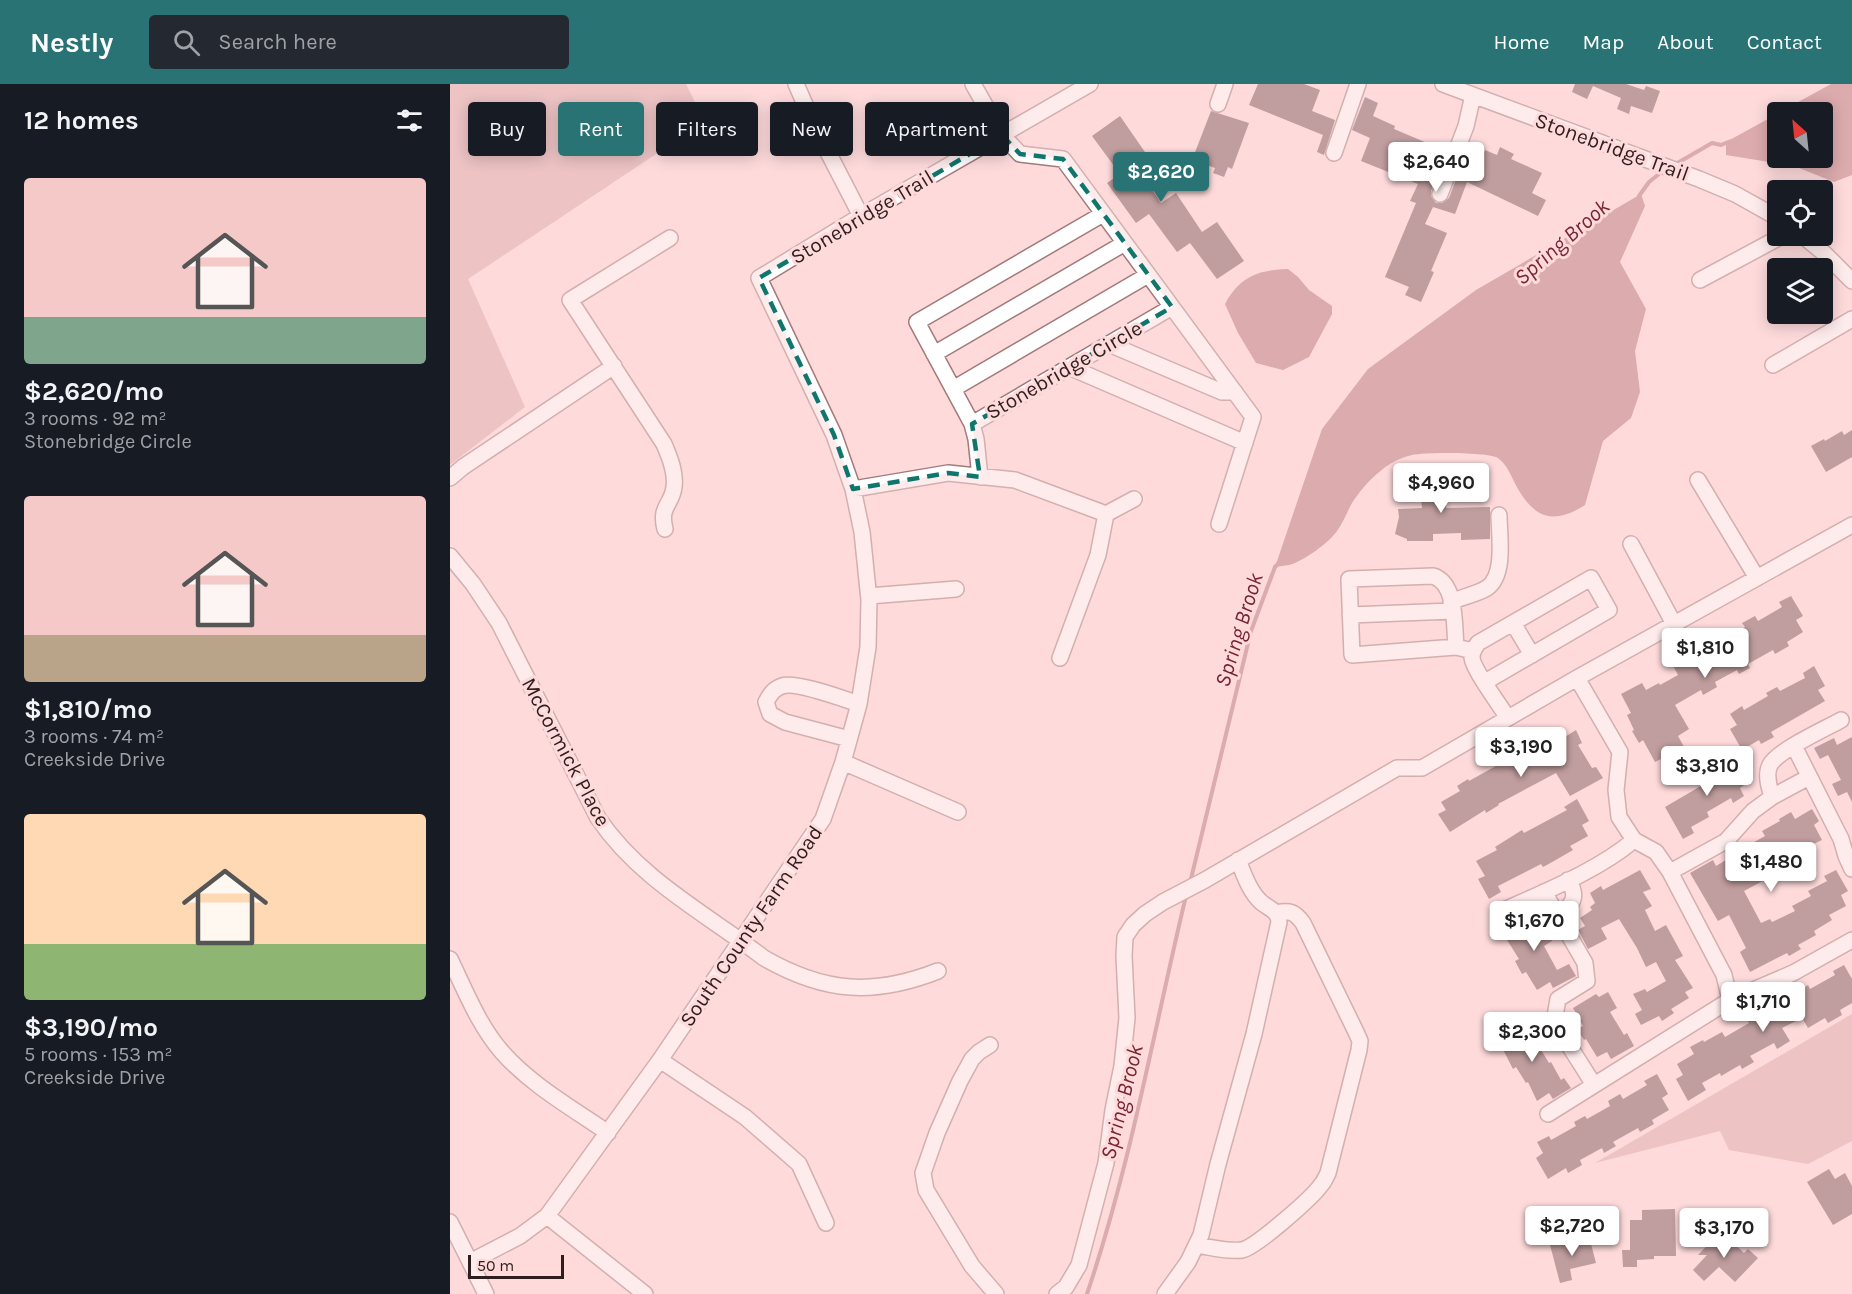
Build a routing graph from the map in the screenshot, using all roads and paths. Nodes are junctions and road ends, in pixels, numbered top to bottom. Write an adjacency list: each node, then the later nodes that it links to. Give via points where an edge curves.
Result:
1 (796, 84): 17 (street)
2 (973, 84): 8 (street)
3 (1090, 84): 10 (street, Stonebridge Trail)
4 (1226, 84): 9 (street)
5 (1358, 84): 12 (street)
6 (1443, 84): 7 (street, Stonebridge Trail)
7 (1473, 95): 14 (street, via 1466,126); 15 (street, Stonebridge Trail, via 1699,179)
8 (983, 102)
9 (1218, 104)
10 (1009, 131)
11 (1009, 142): 16 (street, via 1020,154 1063,159)
12 (1334, 153)
13 (965, 156): 17 (street, Stonebridge Trail)
14 (1440, 194)
15 (1767, 212)
16 (1103, 213): 19 (street); 29 (street, via 917,322)
17 (861, 216): 23 (street, Stonebridge Trail)
18 (670, 238): 31 (street, via 570,300)
19 (1125, 243): 22 (street); 29 (street)
20 (1767, 244): 24 (street)
21 (1815, 246): 25 (street)
22 (1148, 275): 26 (street); 33 (street)
23 (759, 278): 40 (street, South County Farm Road, via 834,435)
24 (1700, 280)
25 (1852, 281)
26 (1172, 307): 28 (street, Stonebridge Circle); 34 (street)
27 (1852, 319): 30 (street)
28 (1109, 344): 32 (street, Stonebridge Circle); 34 (street, via 1222,392)
29 (934, 354): 33 (street)
30 (1773, 365)
31 (614, 366): 38 (street); 46 (street, via 669,457 674,490 664,509)
32 (1069, 368): 35 (street, Stonebridge Circle); 36 (street)
33 (953, 388): 35 (street)
34 (1235, 392): 36 (street, via 1253,417)
35 (972, 424): 37 (street, Stonebridge Circle)
36 (1245, 443): 44 (street)
37 (980, 477): 40 (street, via 948,473); 42 (street, via 1015,480)
38 (450, 478)
39 (1698, 480): 49 (street)
40 (853, 489): 51 (street, South County Farm Road, via 864,541)
41 (1134, 499): 42 (street)
42 (1106, 514): 59 (street, via 1098,555)
43 (1499, 515): 52 (street, via 1500,568 1488,587)
44 (1219, 524)
45 (1852, 525): 49 (street)
46 (666, 529)
47 (1631, 544): 55 (street)
48 (450, 556): 81 (street, McCormick Place, via 499,623 606,831 640,868)
49 (1757, 578): 55 (street)
50 (956, 589): 51 (street)
51 (868, 596): 62 (street, South County Farm Road, via 868,647)
52 (1452, 606): 53 (street); 53 (street, via 1447,585 1433,576 1349,579); 56 (street)
53 (1350, 615): 56 (street, via 1352,654)
54 (1513, 623): 57 (street); 58 (street); 58 (street, via 1591,578 1610,610)
55 (1674, 624): 60 (street)
56 (1456, 647): 57 (street)
57 (1473, 651): 61 (street, via 1472,659)
58 (1532, 655): 61 (street)
59 (1060, 658)
60 (1577, 678): 63 (street); 71 (street, via 1620,752 1616,790 1619,817)
61 (1485, 682): 63 (street)
62 (859, 704): 65 (street, South County Farm Road); 65 (street, via 784,685 772,691 766,702 770,714 785,722)
63 (1508, 718): 72 (street, via 1422,768 1397,768)
64 (1841, 720): 66 (street)
65 (849, 739): 67 (street, South County Farm Road)
66 (1794, 746): 68 (street); 69 (street, via 1770,765)
67 (843, 762): 70 (street); 81 (street, South County Farm Road, via 823,819)
68 (1809, 777): 69 (street); 73 (street)
69 (1772, 797): 74 (street, via 1753,811 1726,841)
70 (958, 812)
71 (1634, 840): 74 (street, via 1656,852); 75 (street, via 1618,854)
72 (1238, 860): 78 (street, via 1251,890); 98 (street, via 1144,914 1125,937 1127,1018 1106,1163 1079,1264 1066,1287)
73 (1852, 869)
74 (1670, 872): 84 (street, via 1724,975)
75 (1568, 880): 76 (street); 79 (street, via 1573,901)
76 (1544, 892): 77 (street); 79 (street)
77 (1502, 911)
78 (1276, 913): 93 (street, via 1280,922 1254,1034); 93 (street, via 1293,912 1303,923 1360,1041 1359,1050 1322,1185 1246,1249)
79 (1557, 915): 87 (street, via 1585,963 1587,981 1558,999 1555,1016)
80 (1852, 940): 84 (street, via 1793,973)
81 (742, 941): 83 (street, McCormick Place, via 786,971 833,986 876,988); 86 (street, South County Farm Road)
82 (450, 959): 89 (street, via 487,1033 501,1051 520,1071)
83 (939, 971)
84 (1730, 1000): 87 (street)
85 (990, 1045): 97 (street, via 972,1059 960,1081 923,1173 926,1190 966,1257)
86 (660, 1060): 89 (street, South County Farm Road); 92 (street, via 745,1117 799,1164)
87 (1594, 1085): 88 (street)
88 (1548, 1114)
89 (608, 1133): 90 (street, South County Farm Road)
90 (547, 1216): 94 (street, South County Farm Road, via 520,1236); 96 (street)
91 (450, 1222): 94 (street)
92 (826, 1223)
93 (1196, 1245): 99 (street)
94 (470, 1262): 95 (street)
95 (486, 1294)
96 (645, 1294)
97 (996, 1294)
98 (1057, 1294)
99 (1165, 1294)

